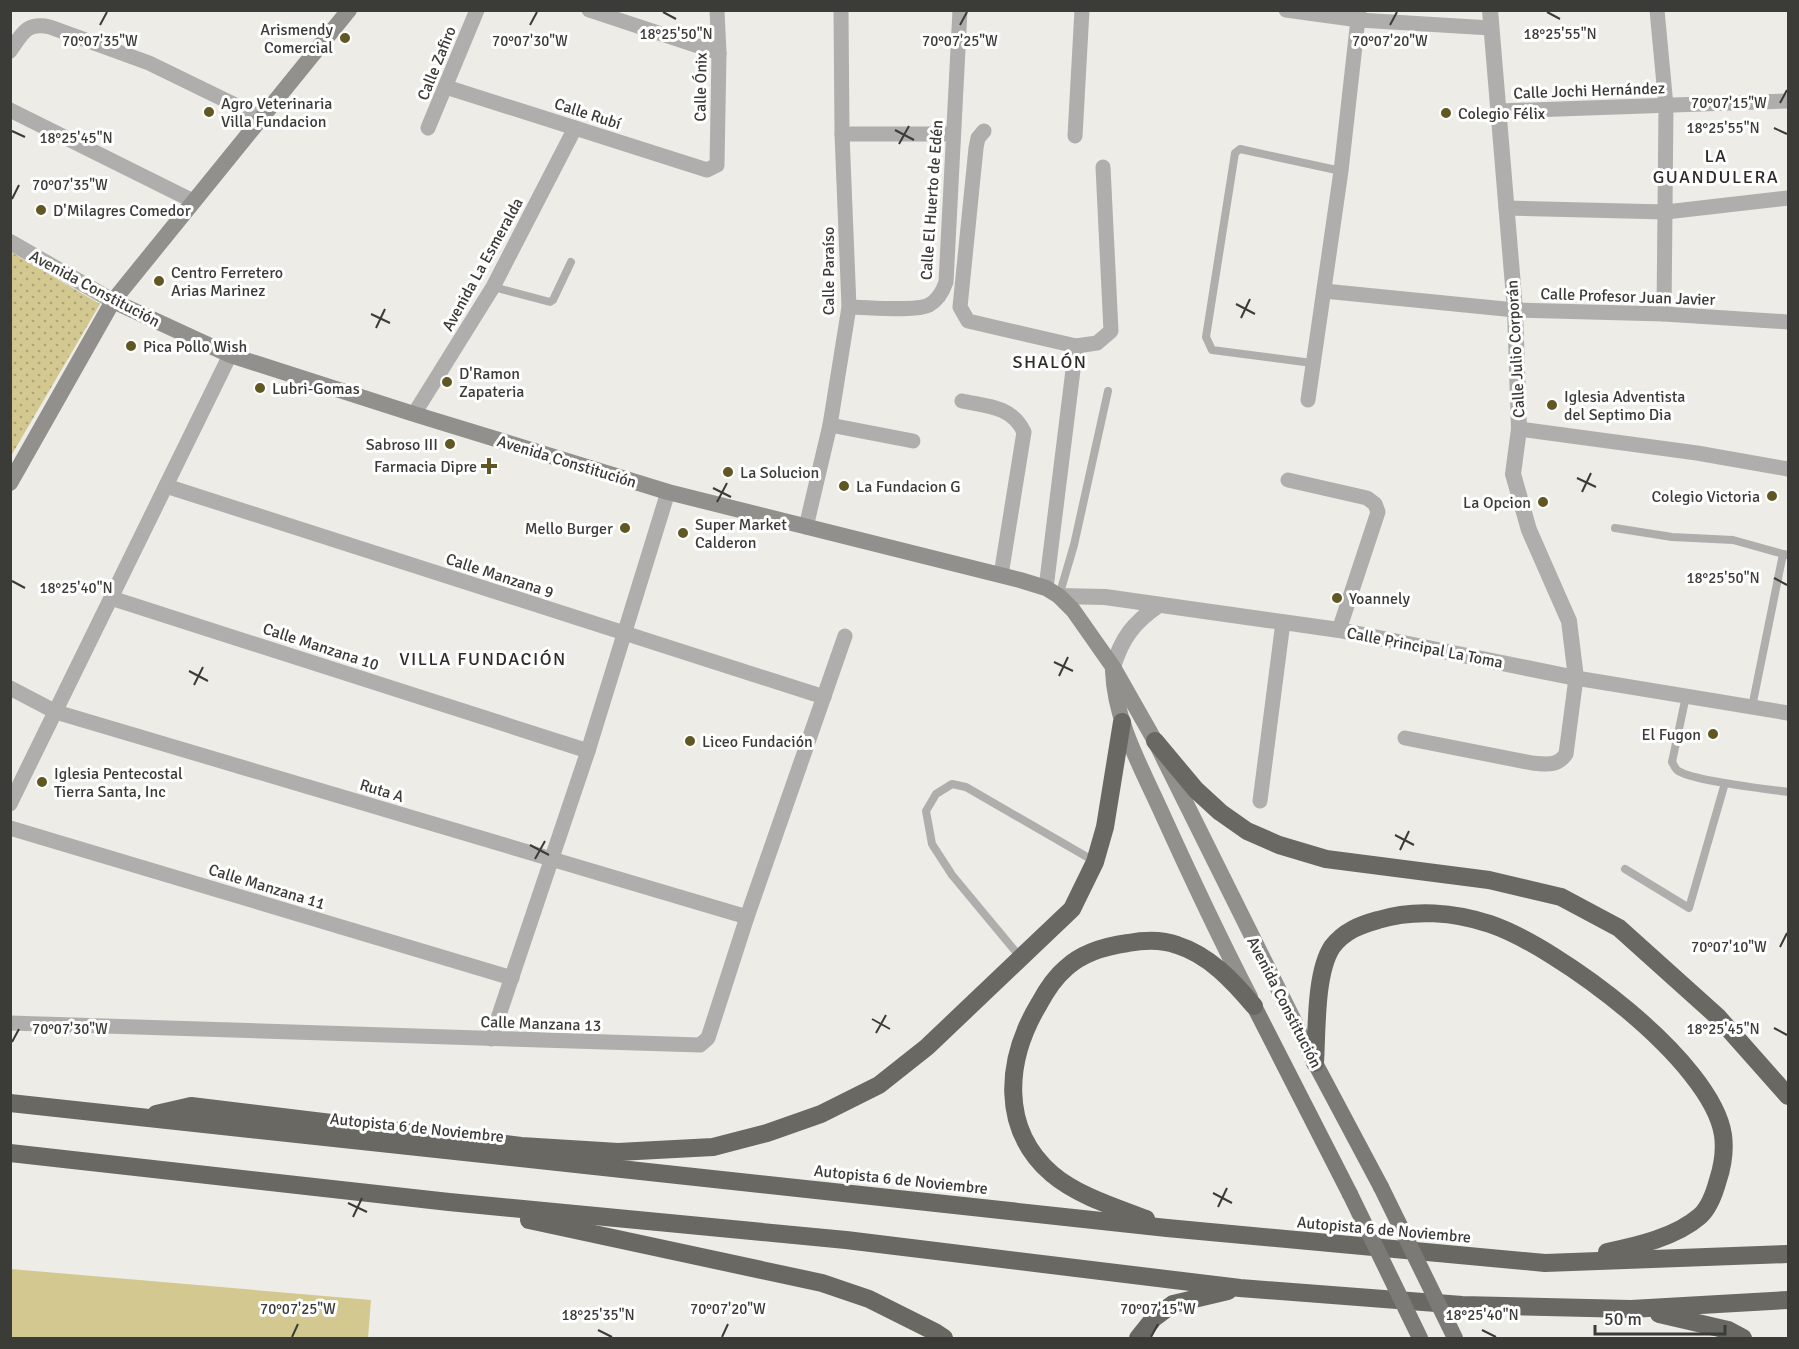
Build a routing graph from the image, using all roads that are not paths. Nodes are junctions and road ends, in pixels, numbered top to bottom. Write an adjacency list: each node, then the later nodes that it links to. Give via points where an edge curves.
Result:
1 (349, 10): 20 (main road)
2 (477, 10): 15 (street, Calle Zafiro)
3 (590, 10): 14 (street)
4 (717, 10): 14 (street, Calle Ónix)
5 (841, 10): 24 (street, Calle Paraíso)
6 (960, 10): 25 (street, Calle El Huerto de Edén)
7 (1082, 10): 26 (street)
8 (1286, 10): 11 (street)
9 (1490, 10): 12 (street, Calle Julio Corporán)
10 (1657, 10): 17 (street)
11 (1359, 15): 12 (street); 29 (street)
12 (1491, 28): 19 (street, Calle Julio Corporán)
13 (10, 51): 20 (street, via 26,29 38,24 51,27 149,63)
14 (719, 53): 27 (street, Calle Ónix)
15 (446, 87): 21 (street, Calle Zafiro); 22 (street, Calle Rubí)
16 (1788, 101): 17 (street, Calle Jochi Hernández)
17 (1666, 106): 19 (street, Calle Jochi Hernández); 33 (street)
18 (10, 110): 31 (street)
19 (1499, 111): 32 (street, Calle Julio Corporán)
20 (262, 118): 31 (main road)
21 (428, 128)
22 (575, 128): 27 (street, Calle Rubí, via 707,170); 36 (street, Avenida La Esmeralda)
23 (984, 130): 43 (street, via 976,147 960,307 968,321)
24 (842, 134): 25 (street); 39 (street, Calle Paraíso)
25 (953, 134): 39 (street, Calle El Huerto de Edén, via 946,282 941,294 930,304 917,308)
26 (1075, 136)
27 (717, 165)
28 (1103, 166): 43 (street, via 1111,331 1097,343)
29 (1341, 171): 37 (street); 45 (lane, via 1240,149 1235,153 1206,337 1212,350)
30 (1788, 198): 33 (street)
31 (193, 201): 38 (main road)
32 (1506, 208): 33 (street); 40 (street, Calle Julio Corporán)
33 (1666, 212): 41 (street)
34 (10, 242): 38 (street, Avenida Constitución)
35 (571, 262): 36 (lane, via 550,302)
36 (493, 287): 49 (street, Avenida La Esmeralda)
37 (1324, 291): 40 (street, Calle Profesor Juan Javier); 45 (street)
38 (113, 301): 44 (main road, Avenida Constitución); 55 (main road)
39 (849, 307): 50 (street, Calle Paraíso)
40 (1515, 310): 41 (street, Calle Profesor Juan Javier); 51 (street, Calle Julio Corporán)
41 (1664, 314): 42 (street, Calle Profesor Juan Javier)
42 (1788, 322)
43 (1076, 346): 62 (street)
44 (230, 355): 49 (main road, Avenida Constitución); 56 (street)
45 (1312, 363): 47 (street)
46 (1108, 392): 62 (lane, via 1074,545)
47 (1308, 400)
48 (962, 401): 61 (street, via 1001,409 1018,420 1024,432)
49 (414, 414): 57 (main road, Avenida Constitución)
50 (830, 425): 52 (street); 58 (street, Calle Paraíso)
51 (1519, 429): 53 (street); 70 (street, Calle Julio Corporán, via 1513,474 1529,530 1569,621)
52 (913, 441)
53 (1788, 469)
54 (1288, 480): 66 (street, via 1367,498 1378,512)
55 (10, 483)
56 (165, 486): 63 (street); 67 (street, Calle Manzana 9)
57 (668, 492): 58 (main road, Avenida Constitución); 67 (street)
58 (806, 527): 61 (main road, Avenida Constitución)
59 (1615, 528): 60 (lane, via 1672,537 1733,540)
60 (1786, 554): 74 (lane)
61 (1001, 575): 62 (main road, Avenida Constitución)
62 (1052, 592): 64 (street, Calle Principal La Toma); 69 (main road, Avenida Constitución, via 1073,610)
63 (111, 598): 75 (street); 80 (street, Calle Manzana 10)
64 (1159, 605): 65 (street, Calle Principal La Toma); 69 (street, via 1131,628)
65 (1283, 622): 66 (street, Calle Principal La Toma); 83 (street)
66 (1339, 630): 70 (street, Calle Principal La Toma)
67 (625, 634): 73 (street, Calle Manzana 9); 80 (street)
68 (845, 636): 73 (street, Calle Manzana 13)
69 (1113, 667): 77 (main road, Avenida Constitución, via 1114,694); 79 (main road, Avenida Constitución)
70 (1576, 678): 72 (street, Calle Principal La Toma); 78 (street, via 1566,754 1553,765)
71 (10, 688): 75 (street, Ruta A)
72 (1686, 696): 74 (street, Calle Principal La Toma); 81 (lane, via 1672,762 1675,769)
73 (824, 697): 89 (street, Calle Manzana 13)
74 (1752, 707): 76 (street, Calle Principal La Toma)
75 (56, 712): 84 (street); 86 (street, Ruta A)
76 (1788, 713)
77 (1122, 722): 87 (highway); 92 (main road, Avenida Constitución, via 1203,905)
78 (1405, 738)
79 (1155, 741): 95 (main road, Avenida Constitución); 96 (highway, via 1220,812 1247,831 1279,845 1326,859 1489,880 1561,897 1619,928 1718,1017)
80 (588, 751): 86 (street)
81 (1725, 783): 82 (lane); 88 (lane, via 1689,908)
82 (1788, 792)
83 (1260, 801)
84 (10, 804)
85 (10, 828): 91 (street, Calle Manzana 11)
86 (551, 859): 89 (street, Ruta A); 91 (street)
87 (1095, 862): 90 (highway, via 1072,909); 90 (lane, via 966,787 952,784 936,794 926,811 932,844 951,875)
88 (1625, 869)
89 (747, 917): 94 (street, Calle Manzana 13, via 708,1038 700,1046)
90 (1021, 957): 98 (highway, via 927,1047 879,1085 821,1114 713,1147 618,1152 521,1146 191,1106)
91 (512, 978): 94 (street)
92 (1254, 1006): 101 (highway, via 1230,978 1203,957 1178,945 1149,940 1116,945 1090,953 1066,967 1050,985 1019,1045 1014,1095 1018,1125 1032,1152 1053,1174 1074,1188); 109 (main road, Avenida Constitución, bridge)
93 (10, 1023): 94 (street, Calle Manzana 13)
94 (490, 1039)
95 (1315, 1063): 103 (highway, via 1325,960 1333,946 1357,926 1396,914 1425,912 1459,918 1520,936 1639,1019 1699,1082 1713,1107 1723,1134 1723,1162 1715,1191 1700,1215 1675,1231 1639,1246); 110 (main road, Avenida Constitución, bridge)
96 (1788, 1096)
97 (10, 1102): 98 (highway, Autopista 6 de Noviembre)
98 (143, 1117): 101 (highway, Autopista 6 de Noviembre)
99 (10, 1153): 100 (highway)
100 (448, 1202): 104 (highway, via 846,1240); 107 (highway, via 822,1283 869,1299)
101 (1167, 1228): 103 (highway, Autopista 6 de Noviembre)
102 (1788, 1254): 103 (highway, Autopista 6 de Noviembre)
103 (1545, 1263)
104 (1240, 1288): 106 (highway, via 1462,1305); 108 (highway, via 1173,1304 1154,1318)
105 (1788, 1300): 106 (highway)
106 (1631, 1309): 111 (highway, via 1718,1328)
107 (944, 1338)
108 (1138, 1338)
109 (1420, 1338)
110 (1455, 1338)
111 (1743, 1338)

